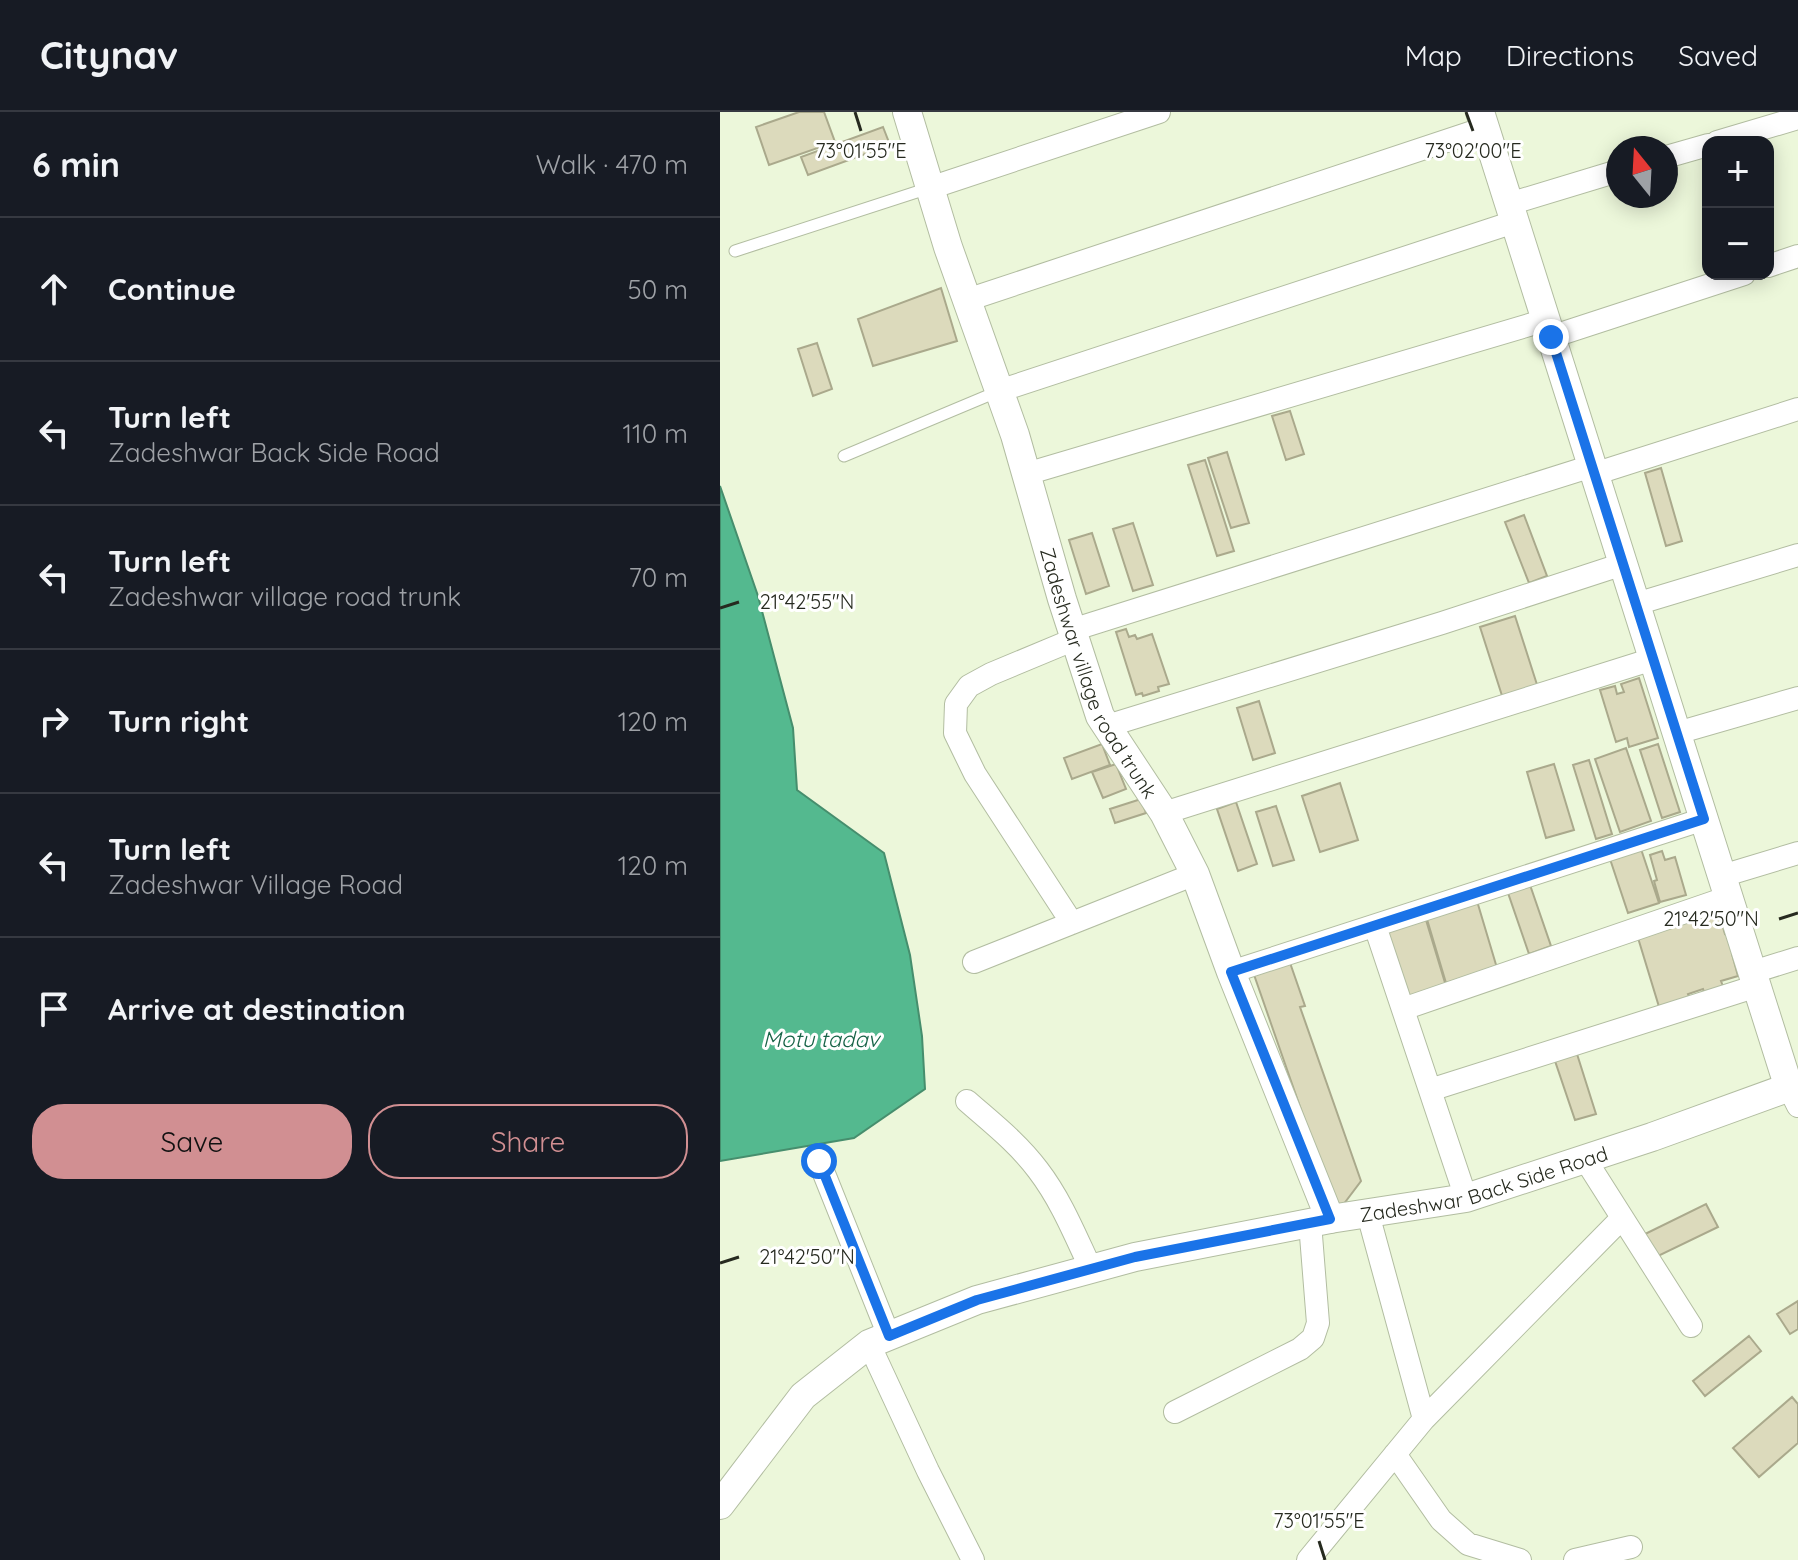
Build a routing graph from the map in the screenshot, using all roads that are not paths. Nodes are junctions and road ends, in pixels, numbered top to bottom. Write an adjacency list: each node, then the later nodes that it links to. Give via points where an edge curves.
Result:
1 (907, 112): 9 (street, Zadeshwar village road trunk)
2 (1159, 112): 9 (street)
3 (1798, 118): 5 (street)
4 (1482, 120): 10 (street); 15 (street)
5 (1737, 136)
6 (1702, 147): 7 (street)
7 (1678, 154)
8 (1606, 176): 10 (street)
9 (930, 188): 11 (lane); 15 (street, Zadeshwar village road trunk)
10 (1512, 213): 16 (street); 17 (street)
11 (735, 251)
12 (1798, 256): 13 (street)
13 (1774, 264)
14 (1722, 280): 16 (street)
15 (967, 300): 17 (street, Zadeshwar village road trunk)
16 (1549, 328): 20 (street); 21 (street)
17 (999, 391): 19 (lane); 21 (street, Zadeshwar village road trunk)
18 (1798, 409): 20 (street)
19 (844, 456)
20 (1593, 470): 23 (street); 25 (street)
21 (1026, 474): 25 (street, Zadeshwar village road trunk)
22 (1798, 555): 24 (street)
23 (1623, 564): 24 (street); 28 (street)
24 (1636, 604): 26 (street)
25 (1074, 635): 28 (street, Zadeshwar village road trunk); 35 (street, via 969,686 956,704 955,733 975,774)
26 (1653, 659): 29 (street); 30 (street)
27 (1798, 698): 29 (street)
28 (1107, 726): 30 (street, Zadeshwar village road trunk)
29 (1677, 733): 31 (street)
30 (1164, 813): 33 (street, Zadeshwar village road trunk)
31 (1704, 819): 34 (street); 36 (street)
32 (1798, 853): 34 (street)
33 (1195, 874): 35 (street); 39 (street, Zadeshwar village road trunk)
34 (1726, 886): 40 (street); 41 (street)
35 (1072, 923): 38 (street)
36 (1375, 926): 39 (street); 41 (street)
37 (1798, 958): 40 (street)
38 (974, 962)
39 (1231, 972): 50 (street, Zadeshwar village road trunk)
40 (1755, 979): 42 (street); 43 (street)
41 (1403, 1009): 42 (street)
42 (1430, 1090): 47 (street)
43 (1795, 1093): 45 (street, Zadeshwar Back Side Road)
44 (967, 1101): 51 (street, via 1039,1170)
45 (1585, 1159): 47 (street, Zadeshwar Back Side Road); 49 (street)
46 (819, 1161): 53 (street)
47 (1466, 1198): 48 (street, Zadeshwar Back Side Road)
48 (1368, 1214): 50 (street, Zadeshwar Back Side Road); 55 (street)
49 (1622, 1218): 52 (street); 55 (street)
50 (1320, 1221): 51 (street, Zadeshwar Back Side Road); 54 (street, via 1318,1323 1313,1338)
51 (1091, 1269): 53 (street, Zadeshwar Back Side Road, via 977,1300)
52 (1691, 1326)
53 (879, 1340): 57 (street, Zadeshwar Back Side Road, via 803,1396); 59 (street, via 928,1471)
54 (1175, 1412)
55 (1424, 1419): 56 (street)
56 (1395, 1454): 60 (street); 61 (street, via 1441,1520 1468,1544)
57 (720, 1505)
58 (1631, 1547): 62 (street)
59 (973, 1560)
60 (1308, 1560)
61 (1520, 1560)
62 (1575, 1560)

